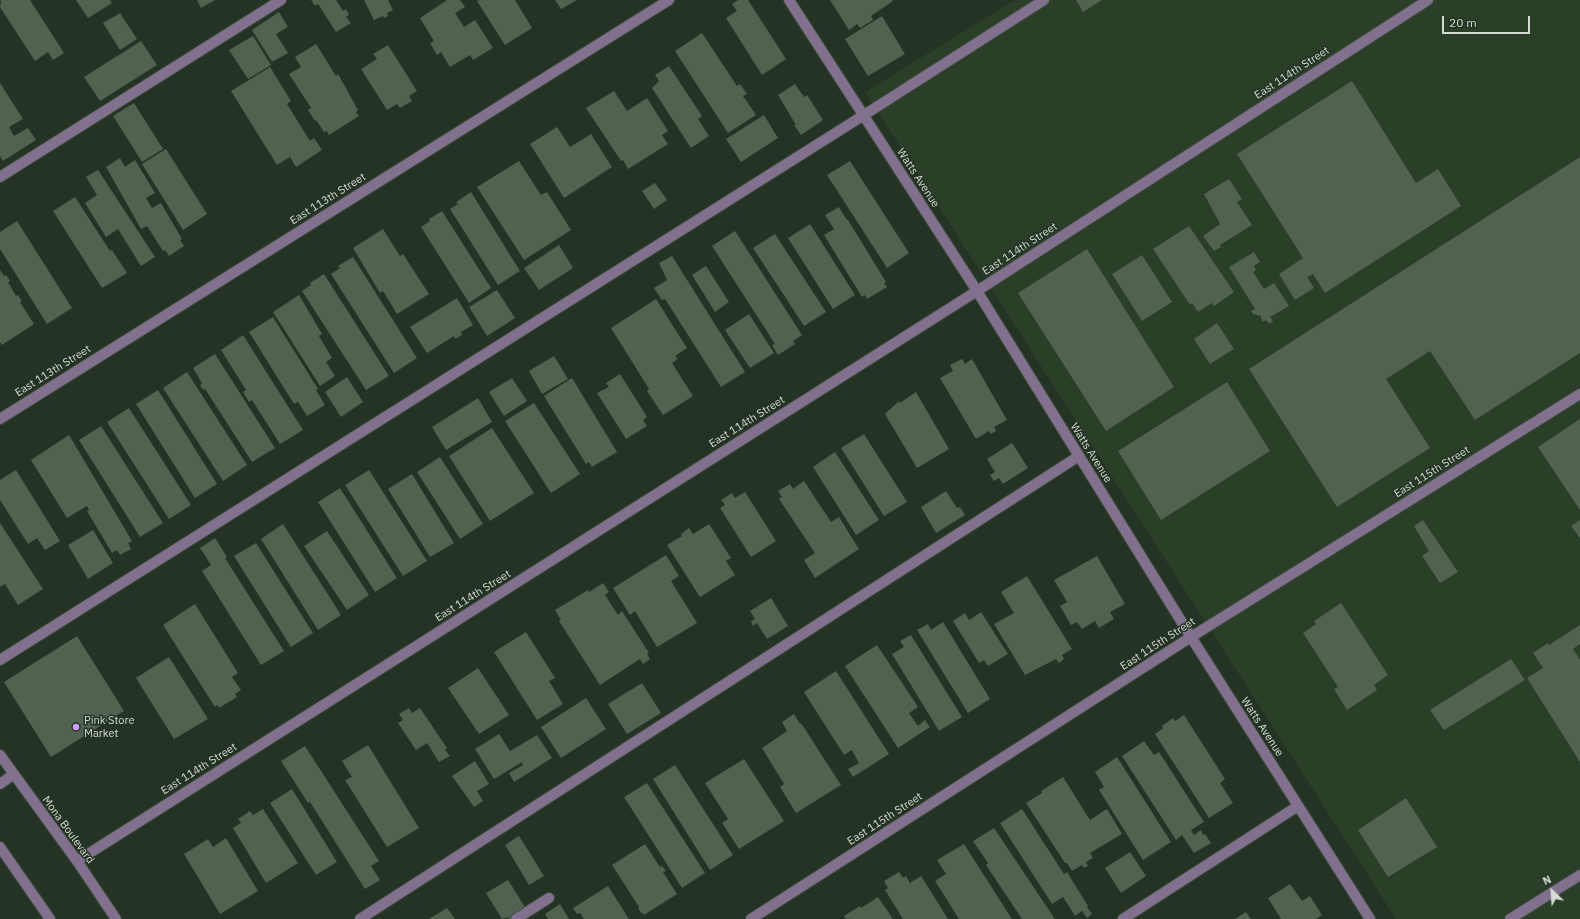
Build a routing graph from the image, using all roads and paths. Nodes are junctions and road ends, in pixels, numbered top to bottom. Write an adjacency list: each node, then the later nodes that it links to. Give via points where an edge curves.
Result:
1 (281, 0): 7 (street)
2 (668, 0): 10 (street, East 113th Street)
3 (789, 0): 6 (street, Watts Avenue)
4 (1044, 0): 6 (street)
5 (1428, 0): 8 (street, East 114th Street)
6 (864, 115): 8 (street, Watts Avenue); 13 (street)
7 (0, 177)
8 (977, 291): 11 (street, Watts Avenue); 19 (street, East 114th Street)
9 (1580, 394): 12 (street, East 115th Street)
10 (0, 418)
11 (1079, 456): 12 (street, Watts Avenue); 24 (street)
12 (1191, 637): 17 (street, Watts Avenue); 26 (street, East 115th Street)
13 (0, 660)
14 (0, 755): 15 (street, Mona Boulevard)
15 (14, 774): 16 (street); 19 (street, Mona Boulevard)
16 (0, 784)
17 (1298, 806): 27 (street); 28 (street, Watts Avenue)
18 (0, 847): 22 (street)
19 (77, 861): 23 (street, Mona Boulevard)
20 (1580, 875): 29 (street)
21 (549, 898): 25 (street)
22 (50, 919)
23 (116, 919)
24 (360, 919)
25 (516, 919)
26 (751, 919)
27 (1123, 919)
28 (1370, 919)
29 (1510, 919)

